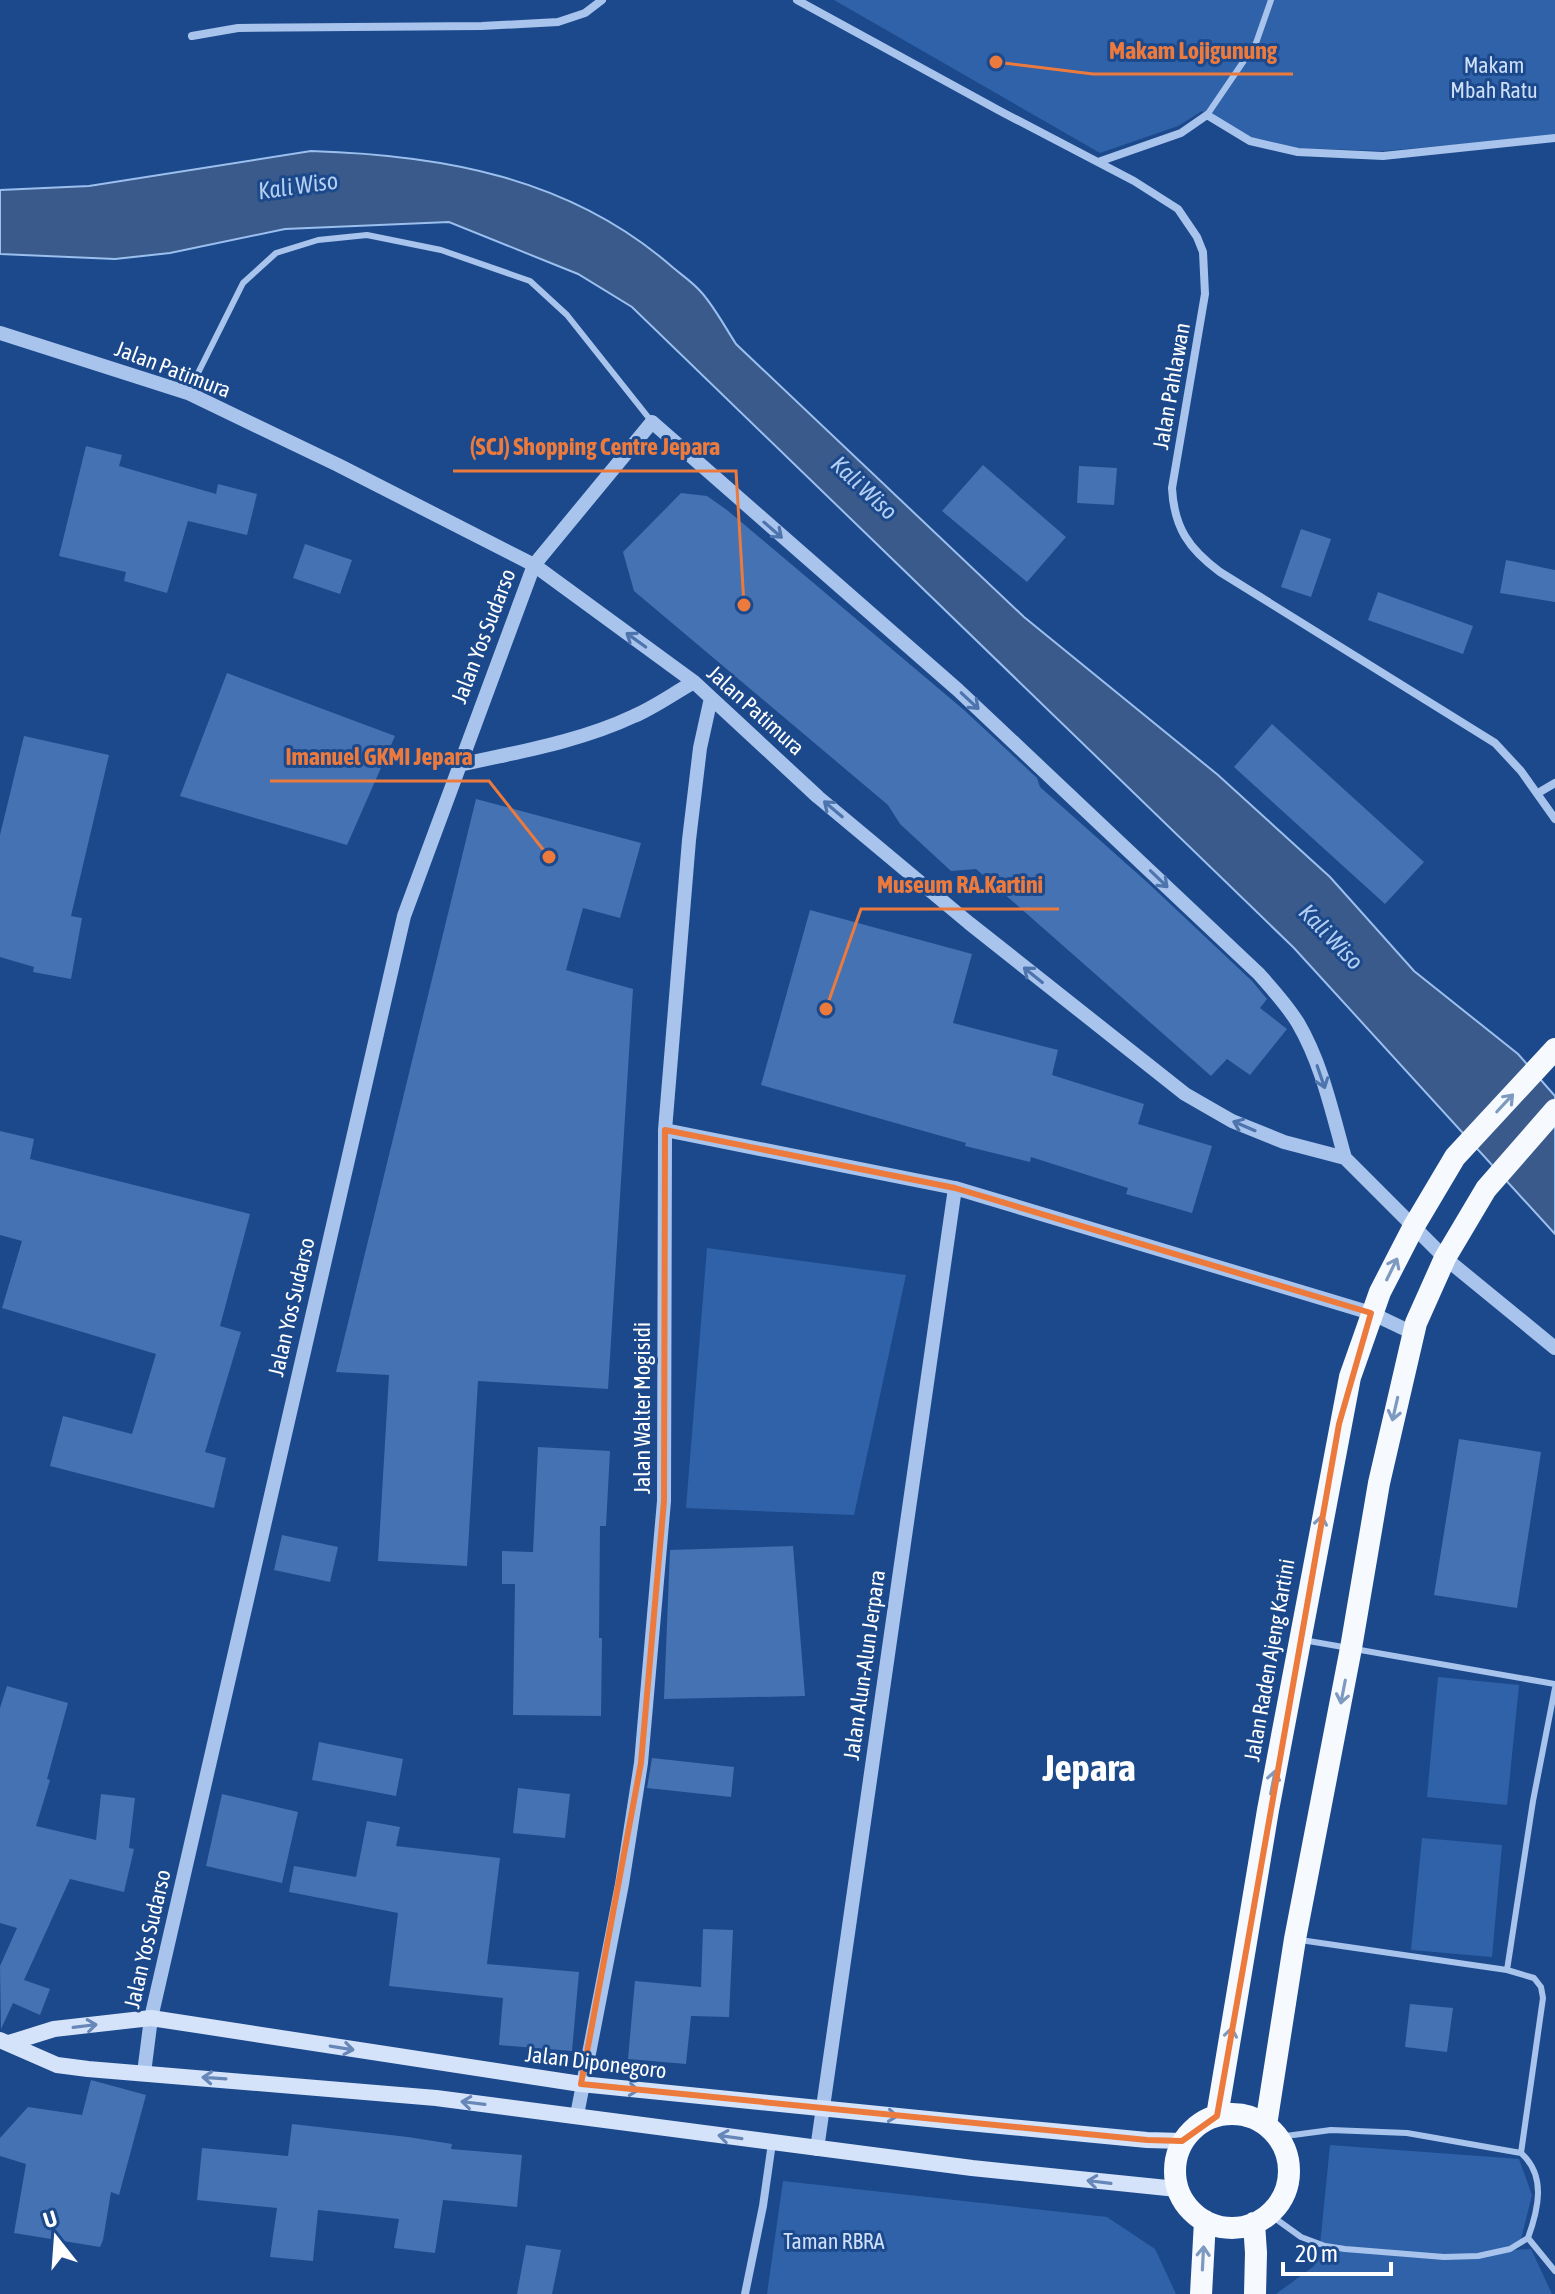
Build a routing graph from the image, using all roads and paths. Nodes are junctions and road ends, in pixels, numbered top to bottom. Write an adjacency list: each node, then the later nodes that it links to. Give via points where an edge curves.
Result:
1 (602, 0): 4 (street, via 585,13 558,22 238,28)
2 (797, 0): 7 (street, Jalan Pahlawan)
3 (1271, 0): 5 (lane, via 1256,43)
4 (192, 36)
5 (1207, 115): 6 (street, via 1250,141 1298,152 1383,156); 7 (street, via 1181,133)
6 (1555, 138)
7 (1098, 162): 16 (street, Jalan Pahlawan, via 1178,209 1203,252 1205,294 1172,488 1176,520 1191,546 1220,572 1495,743)
8 (0, 333): 9 (street, Jalan Patimura)
9 (188, 393): 10 (lane, via 243,283 276,253 318,240 367,235 441,250 530,281 567,315); 11 (street, Jalan Patimura)
10 (652, 422): 11 (street, Jalan Yos Sudarso); 21 (street, one-way to 21, via 958,690 1259,974 1285,1003 1311,1050)
11 (534, 565): 12 (street, Jalan Patimura, one-way to 11); 14 (street, Jalan Yos Sudarso)
12 (694, 682): 13 (street, Jalan Patimura); 14 (street, via 604,728)
13 (711, 698): 20 (street, Jalan Walter Mogisidi, via 689,840); 21 (street, Jalan Patimura, one-way to 13, via 1271,1137 1185,1094 958,914 818,797)
14 (459, 765): 33 (street, Jalan Yos Sudarso, via 404,916)
15 (1555, 783): 16 (street)
16 (1538, 793): 17 (street, Jalan Pahlawan)
17 (1555, 819)
18 (1555, 1049): 23 (highway, Jalan Raden Ajeng Kartini, one-way to 18, via 1455,1157)
19 (1555, 1110): 24 (highway, via 1486,1189)
20 (665, 1130): 22 (street); 36 (street, Jalan Walter Mogisidi, via 664,1501 641,1763)
21 (1345, 1158): 23 (street, Jalan Patimura)
22 (955, 1188): 25 (street); 37 (street, Jalan Alun-Alun Jerpara)
23 (1414, 1226): 24 (street, Jalan Patimura); 25 (highway, Jalan Raden Ajeng Kartini, one-way to 23)
24 (1445, 1258): 26 (highway); 27 (street, Jalan Patimura)
25 (1371, 1313): 26 (street); 28 (highway, Jalan Raden Ajeng Kartini, one-way to 25, via 1339,1424)
26 (1413, 1333): 29 (highway, one-way to 29, via 1379,1483)
27 (1555, 1348)
28 (1300, 1640): 29 (lane); 39 (highway, Jalan Raden Ajeng Kartini, one-way to 28)
29 (1351, 1648): 30 (lane); 31 (highway, one-way to 31)
30 (1555, 1686): 32 (lane)
31 (1295, 1939): 32 (lane); 40 (highway)
32 (1507, 1970): 44 (lane, via 1534,1978 1543,1998)
33 (151, 2018): 34 (main road, Jalan Diponegoro, one-way to 33, via 54,2029); 35 (street, Jalan Yos Sudarso); 36 (main road, Jalan Diponegoro, one-way to 36)
34 (3, 2046): 35 (main road, Jalan Diponegoro, via 57,2065)
35 (144, 2073): 38 (main road, Jalan Diponegoro, one-way to 35)
36 (581, 2084): 37 (main road, Jalan Diponegoro, one-way to 37); 38 (street, Jalan Walter Mogisidi)
37 (822, 2109): 41 (main road, Jalan Diponegoro, one-way to 41); 43 (street, Jalan Alun-Alun Jerpara)
38 (577, 2115): 42 (main road, Jalan Diponegoro, one-way to 38)
39 (1217, 2116): 40 (highway, via 1243,2115); 41 (highway, via 1197,2125)
40 (1272, 2131): 44 (lane, via 1407,2133); 46 (highway, via 1286,2152 1287,2186)
41 (1182, 2141): 45 (highway, via 1174,2173)
42 (772, 2143): 43 (main road, Jalan Diponegoro); 50 (street)
43 (817, 2149): 45 (main road, Jalan Diponegoro, one-way to 43)
44 (1521, 2153): 48 (lane, via 1534,2171 1539,2199)
45 (1177, 2189): 47 (highway)
46 (1261, 2219): 47 (highway, via 1238,2227); 48 (lane, via 1325,2246 1444,2257 1510,2249); 52 (highway)
47 (1205, 2221): 51 (highway, one-way to 47)
48 (1528, 2238): 49 (lane)
49 (1555, 2271)
50 (745, 2294)
51 (1201, 2294)
52 (1255, 2294)

